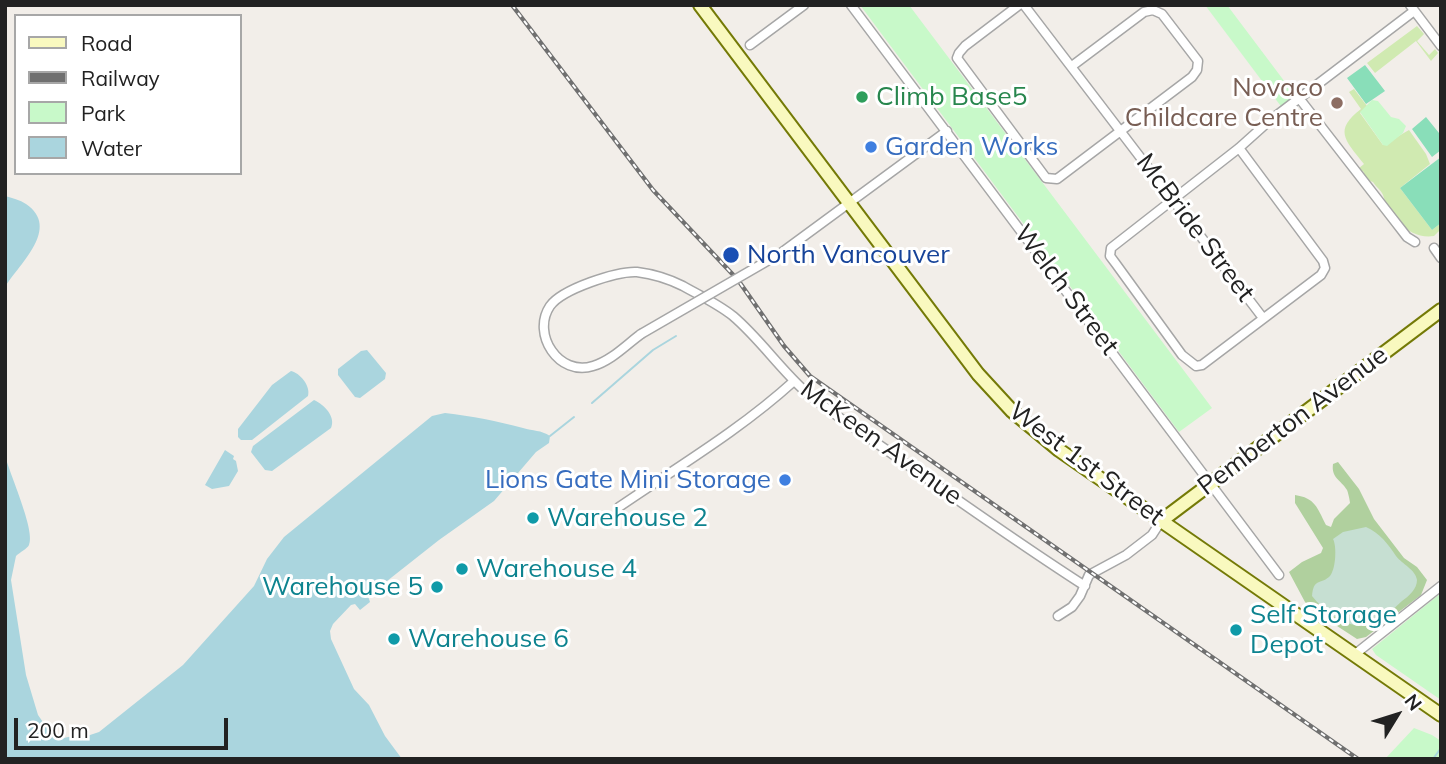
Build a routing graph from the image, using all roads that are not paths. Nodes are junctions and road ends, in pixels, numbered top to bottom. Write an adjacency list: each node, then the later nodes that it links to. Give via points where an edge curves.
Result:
1 (700, 5): 14 (street, West 1st Street)
2 (804, 5): 6 (street)
3 (851, 5): 10 (street, Welch Street)
4 (1022, 5): 8 (street, McBride Street); 11 (street, via 965,46 957,58 1046,178 1057,179)
5 (1412, 8): 7 (street); 9 (street)
6 (750, 45)
7 (1441, 46)
8 (1072, 66): 11 (street, McBride Street); 11 (street, via 1153,10 1162,14 1198,61 1192,77)
9 (1299, 98): 12 (street); 15 (street)
10 (947, 131): 14 (street); 21 (street, Welch Street)
11 (1121, 131): 13 (street, McBride Street)
12 (1238, 148): 13 (street); 19 (street, via 1325,268)
13 (1173, 200): 19 (street, McBride Street); 19 (street, via 1111,248 1110,257 1182,355 1193,365 1202,365)
14 (850, 204): 20 (street, McKeen Avenue, bridge, via 782,254 641,334 591,367 575,368 556,357 544,326 546,313 567,291 623,274 647,274 682,286 725,310); 23 (street, West 1st Street, via 978,374 1012,411)
15 (1415, 242)
16 (1434, 248): 17 (street)
17 (1441, 258)
18 (1441, 310): 21 (street, Pemberton Avenue)
19 (1263, 318)
20 (794, 381): 22 (street, via 733,432); 25 (street, McKeen Avenue)
21 (1209, 484): 23 (street, Pemberton Avenue); 24 (street, Welch Street)
22 (619, 507)
23 (1161, 521): 25 (street, Pemberton Avenue, via 1152,535 1126,555 1089,575); 28 (street, West 1st Street)
24 (1279, 575)
25 (1085, 586): 27 (street, Pemberton Avenue, via 1072,607)
26 (1441, 586): 28 (street)
27 (1058, 616)
28 (1354, 655): 29 (street, West 1st Street)
29 (1441, 715)

